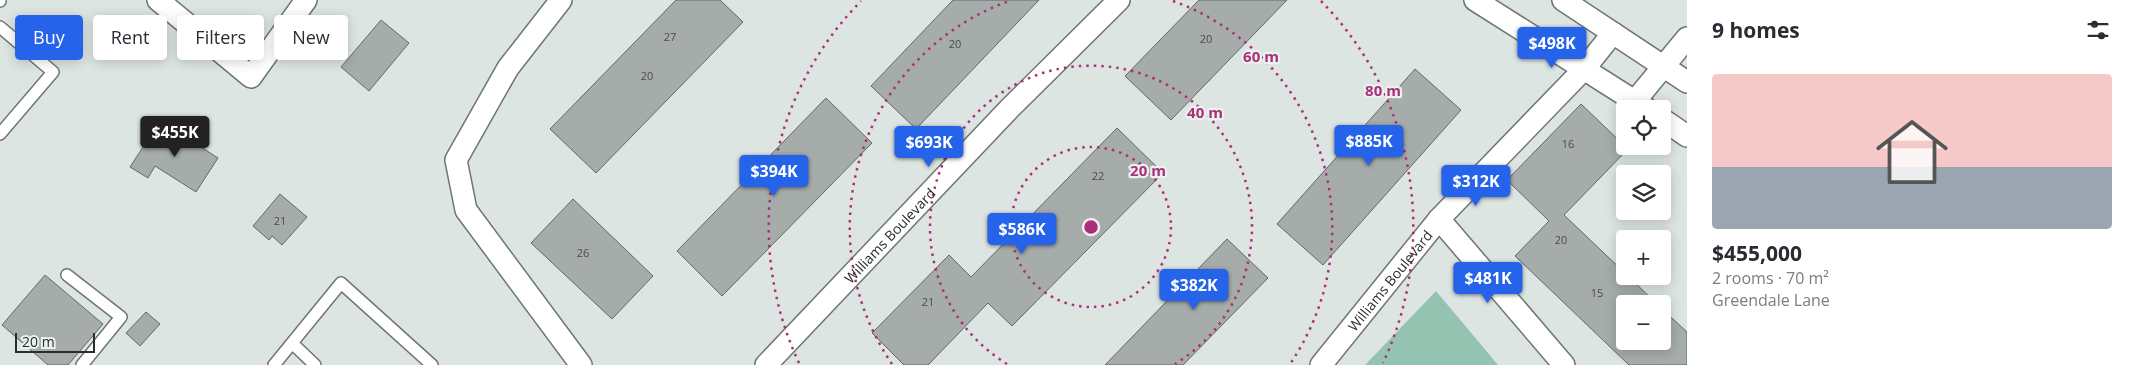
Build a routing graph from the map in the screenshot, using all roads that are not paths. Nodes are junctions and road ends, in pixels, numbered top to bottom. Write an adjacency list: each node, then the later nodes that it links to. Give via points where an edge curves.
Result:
1 (158, 0): 2 (street, via 251,77)
2 (306, 0)
3 (560, 0): 25 (street, via 508,68 456,160 466,210)
4 (1119, 0): 26 (street, Williams Boulevard, via 1010,108)
5 (1475, 0): 11 (street)
6 (1563, 0): 8 (street)
7 (0, 27): 16 (lane, via 53,72)
8 (1613, 33): 10 (street); 11 (street, Williams Boulevard)
9 (1687, 38): 10 (street)
10 (1664, 67): 12 (street); 14 (street)
11 (1585, 68): 13 (street); 18 (street, Williams Boulevard)
12 (1687, 82)
13 (1633, 100)
14 (1644, 100)
15 (1671, 125): 17 (street)
16 (0, 134)
17 (1687, 136)
18 (1439, 219): 27 (street, Williams Boulevard); 28 (street)
19 (67, 275): 21 (lane, via 121,317)
20 (292, 343): 22 (lane); 23 (lane); 24 (lane, via 341,283)
21 (82, 365)
22 (274, 365)
23 (315, 365)
24 (432, 365)
25 (581, 365)
26 (766, 365)
27 (1321, 365)
28 (1564, 365)

